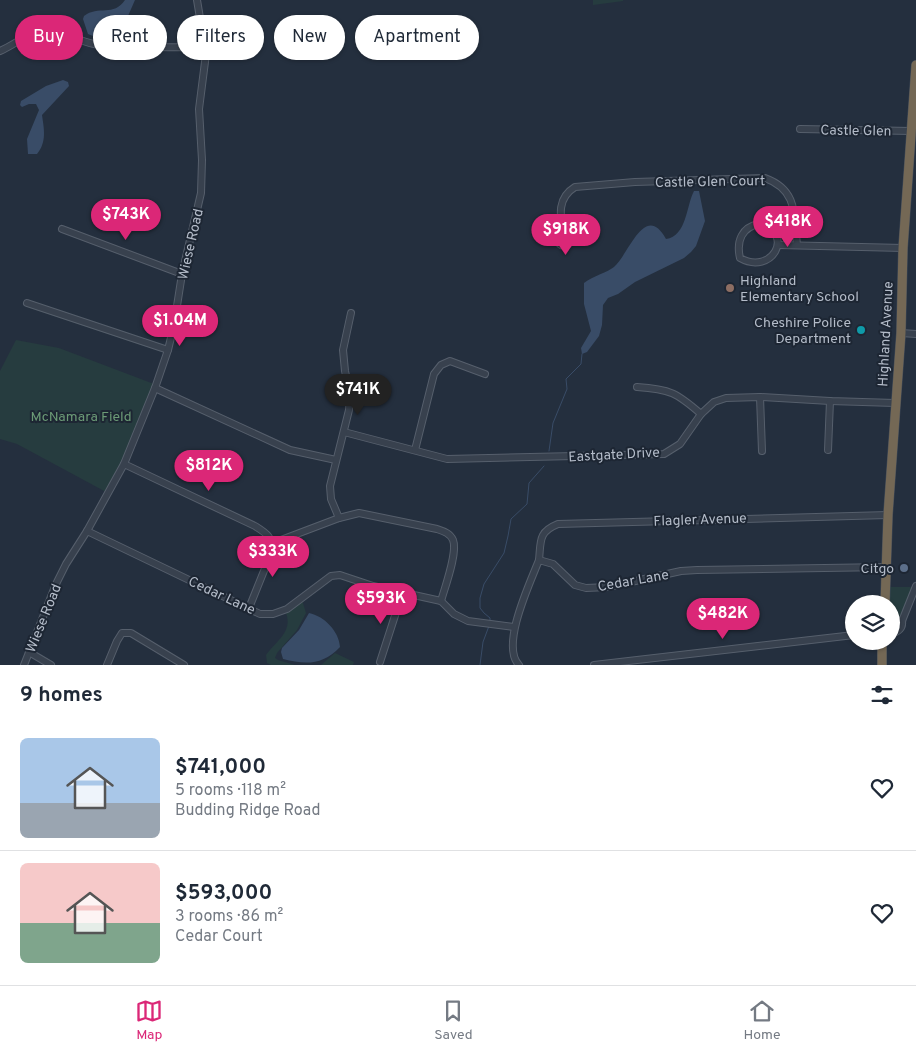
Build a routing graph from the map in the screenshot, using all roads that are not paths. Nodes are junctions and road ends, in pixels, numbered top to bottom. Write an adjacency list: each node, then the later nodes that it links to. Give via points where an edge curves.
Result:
1 (197, 0): 2 (street, Wiese Road)
2 (200, 15)
3 (177, 47): 4 (street, via 112,46 45,31 24,37)
4 (0, 51)
5 (205, 60): 14 (street, Wiese Road, via 199,109 201,194)
6 (916, 65): 8 (highway, Highland Avenue)
7 (800, 129): 8 (street, Castle Glen)
8 (912, 130): 13 (highway, Highland Avenue)
9 (62, 229): 14 (street)
10 (563, 234): 12 (street, Castle Glen Court, via 562,200 575,186 765,178 777,182 794,206)
11 (778, 244): 11 (street, via 773,230 760,224 752,226 741,236 740,258 756,263 765,261 776,251); 12 (street)
12 (797, 245): 13 (street)
13 (903, 248): 17 (highway, Highland Avenue)
14 (182, 274): 19 (street, Wiese Road)
15 (27, 303): 19 (street)
16 (351, 313): 27 (street, via 343,350 350,394)
17 (901, 333): 18 (street); 25 (highway, Highland Avenue)
18 (916, 334)
19 (168, 350): 22 (street, Wiese Road)
20 (485, 374): 28 (street, via 450,361 440,365 434,374)
21 (637, 387): 26 (street, via 661,388 680,397)
22 (155, 388): 31 (street, via 290,450); 32 (street, Wiese Road)
23 (760, 397): 24 (street, Eastgate Drive); 26 (street, Eastgate Drive, via 726,398 714,402); 30 (street)
24 (830, 401): 25 (street, Eastgate Drive); 29 (street)
25 (895, 402): 33 (highway, Highland Avenue)
26 (702, 414): 28 (street, Eastgate Drive, via 680,444 664,454 464,460)
27 (344, 432): 28 (street, Eastgate Drive); 31 (street)
28 (415, 450)
29 (828, 450)
30 (762, 451)
31 (336, 460): 34 (street, via 330,486 331,499)
32 (124, 464): 35 (street, Wiese Road); 36 (street, via 255,526 269,536)
33 (888, 515): 37 (street, Flagler Avenue, via 558,524 547,528 541,537); 38 (highway, Highland Avenue)
34 (339, 518): 36 (street); 42 (street, via 359,513 448,533 454,550)
35 (87, 530): 43 (street, Cedar Lane); 49 (street, Wiese Road, via 56,584)
36 (272, 543): 43 (street, via 272,551)
37 (539, 560): 38 (street, Cedar Lane, via 553,564 575,585 586,588 608,587 697,570); 45 (street)
38 (887, 566): 41 (highway, Highland Avenue)
39 (916, 586): 44 (street)
40 (402, 594): 42 (street, Cedar Lane); 43 (street, Cedar Lane, via 340,574 331,576 287,609 260,614); 50 (street)
41 (885, 595)
42 (441, 602): 45 (street, Cedar Lane, via 468,621)
43 (249, 608)
44 (902, 620): 46 (street)
45 (514, 627): 55 (street, via 512,649)
46 (900, 630)
47 (845, 636): 56 (street)
48 (882, 650): 57 (highway)
49 (29, 652): 51 (street, Wiese Road); 52 (street)
50 (382, 664)
51 (24, 665)
52 (51, 665)
53 (107, 665): 54 (street, via 122,634 131,633)
54 (184, 665)
55 (519, 665)
56 (594, 665)
57 (882, 665)

